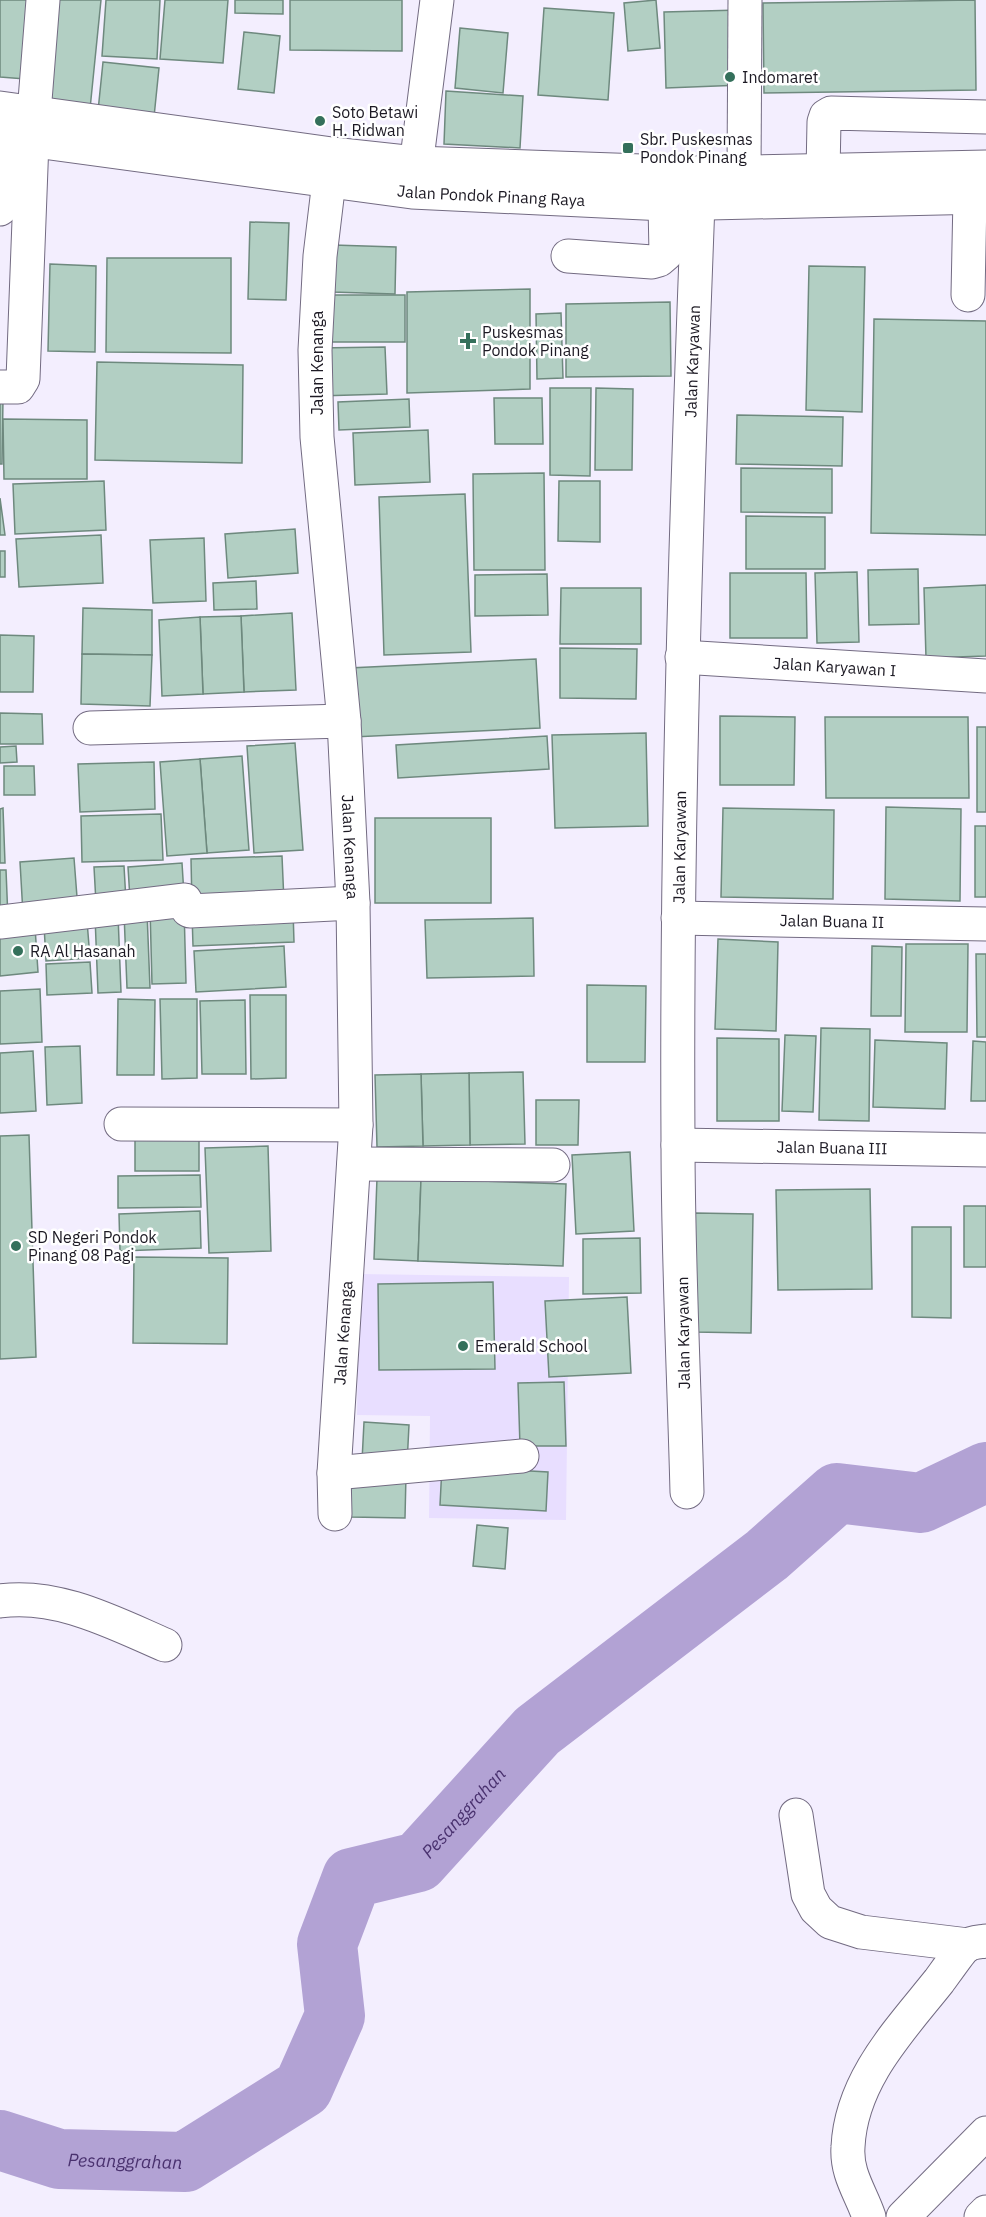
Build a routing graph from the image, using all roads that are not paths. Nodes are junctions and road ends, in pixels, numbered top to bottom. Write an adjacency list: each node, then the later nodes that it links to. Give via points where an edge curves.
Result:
1 (43, 0): 5 (main road)
2 (437, 0): 10 (main road)
3 (745, 0): 9 (main road)
4 (986, 117): 8 (main road, via 831,113 824,122)
5 (15, 127): 7 (main road, Jalan Pondok Pinang Raya); 14 (main road, via 7,202); 17 (main road, via 23,379 18,387)
6 (986, 167): 8 (main road, Jalan Pondok Pinang Raya)
7 (331, 168): 10 (main road, Jalan Pondok Pinang Raya); 20 (main road, Jalan Kenanga, via 320,256 315,350 317,438)
8 (823, 172): 9 (main road, Jalan Pondok Pinang Raya)
9 (744, 173): 11 (main road, Jalan Pondok Pinang Raya)
10 (413, 178): 11 (main road, Jalan Pondok Pinang Raya); 13 (main road, Jalan Pondok Pinang Raya)
11 (698, 188): 12 (main road, Jalan Pondok Pinang Raya); 13 (main road, Jalan Pondok Pinang Raya); 18 (main road, Jalan Karyawan)
12 (978, 197): 16 (main road)
13 (665, 204): 15 (main road, via 666,254 658,260)
14 (0, 209)
15 (568, 256)
16 (968, 295)
17 (0, 387)
18 (682, 657): 19 (main road, Jalan Karyawan I); 23 (main road, Jalan Karyawan)
19 (986, 676)
20 (344, 721): 21 (main road); 22 (main road, Jalan Kenanga)
21 (90, 729)
22 (353, 903): 24 (main road, via 188,910 185,900); 27 (main road, Jalan Kenanga)
23 (678, 918): 25 (main road, Jalan Buana II); 28 (main road, Jalan Karyawan)
24 (0, 922)
25 (986, 924)
26 (121, 1124): 27 (main road)
27 (356, 1125): 30 (main road, Jalan Kenanga)
28 (678, 1145): 29 (main road, Jalan Buana III); 34 (main road, Jalan Karyawan)
29 (986, 1150)
30 (354, 1164): 31 (main road); 33 (main road, Jalan Kenanga)
31 (554, 1165)
32 (522, 1456): 33 (main road)
33 (334, 1473): 35 (main road, Jalan Kenanga)
34 (687, 1492)
35 (335, 1514)
36 (0, 1601): 37 (main road, via 20,1599 56,1604 97,1615)
37 (165, 1645)
38 (796, 1815): 39 (main road, via 808,1894 830,1922 861,1932)
39 (977, 1943): 43 (main road, via 898,2030 863,2088 848,2148 850,2172)
40 (986, 2133): 41 (main road)
41 (971, 2165): 44 (main road)
42 (986, 2212): 45 (main road)
43 (869, 2217)
44 (903, 2217)
45 (981, 2217)

